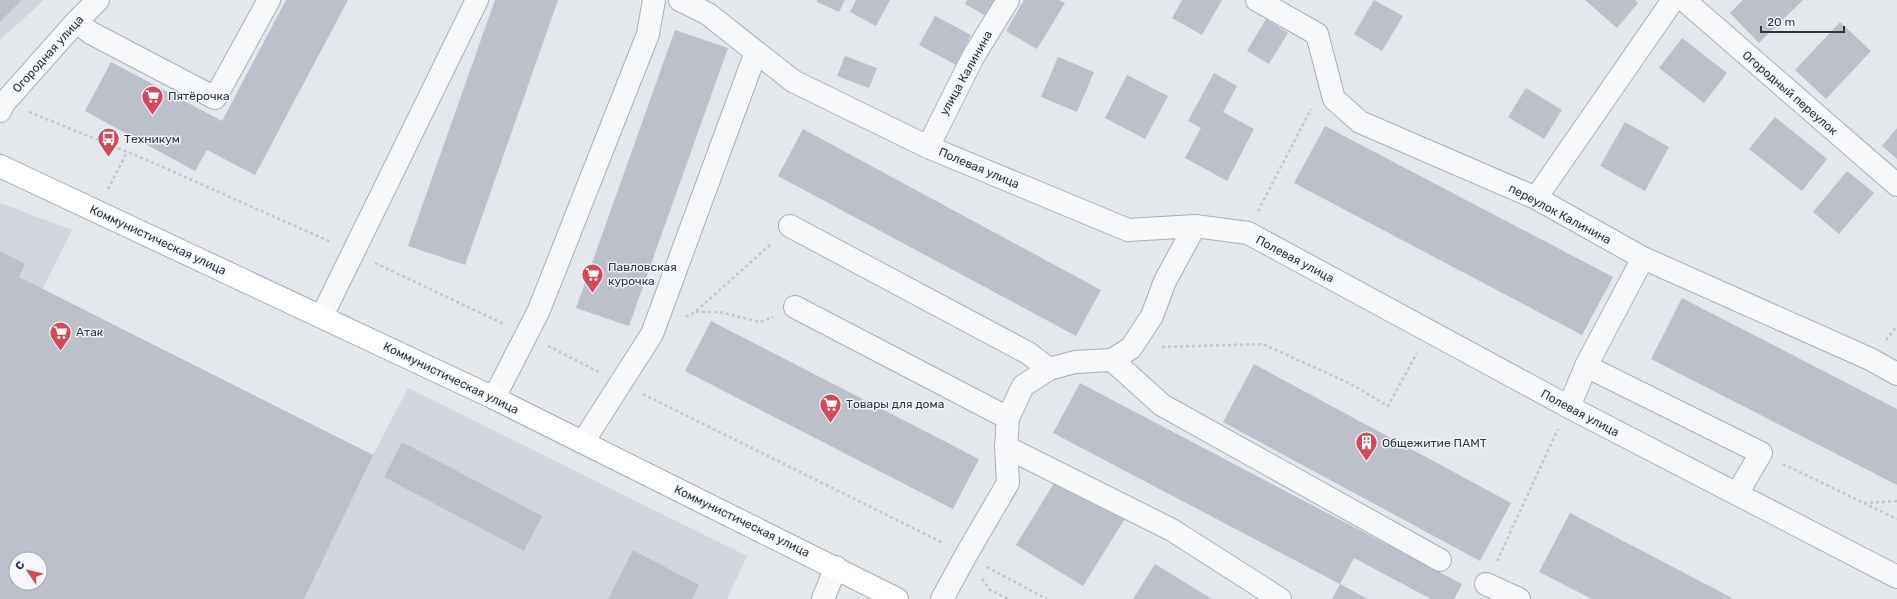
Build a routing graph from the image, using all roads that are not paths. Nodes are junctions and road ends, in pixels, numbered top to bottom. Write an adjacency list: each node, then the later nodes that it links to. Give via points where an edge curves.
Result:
1 (98, 0): 10 (street, Огородная улица)
2 (269, 0): 10 (street, via 215,98 91,33)
3 (477, 0): 21 (street)
4 (654, 0): 26 (street, via 648,34 539,310)
5 (680, 0): 11 (street, Полевая улица, via 708,14)
6 (1008, 0): 13 (street, улица Калинина, via 973,56)
7 (1257, 0): 16 (street, переулок Калинина, via 1317,34 1334,99 1360,122)
8 (1674, 0): 16 (street)
9 (1684, 0): 15 (street, Огородный переулок)
10 (76, 22): 12 (street, Огородная улица, via 4,103)
11 (756, 52): 13 (street, Полевая улица, via 793,81); 29 (street, via 652,334)
12 (0, 111)
13 (928, 147): 18 (street, Полевая улица, via 1128,230)
14 (0, 166): 21 (main road, Коммунистическая улица)
15 (1897, 185)
16 (1536, 198): 19 (street, переулок Калинина)
17 (790, 226): 24 (street, via 1028,353)
18 (1195, 226): 22 (street, via 1165,281 1152,316 1131,348); 27 (street, Полевая улица, via 1248,233)
19 (1643, 258): 23 (street); 25 (street, переулок Калинина, via 1870,359)
20 (796, 308): 28 (street)
21 (322, 316): 26 (main road, Коммунистическая улица)
22 (1112, 360): 24 (street, via 1075,362); 32 (street, via 1162,405)
23 (1586, 366): 27 (street); 31 (street, via 1760,453)
24 (1049, 369): 28 (street, via 1023,386)
25 (1897, 374)
26 (494, 398): 29 (main road, Коммунистическая улица)
27 (1569, 407): 31 (street, Полевая улица)
28 (1008, 418): 30 (street)
29 (583, 442): 33 (main road, Коммунистическая улица)
30 (1006, 447): 38 (street, via 1008,483); 39 (street, via 1172,530)
31 (1737, 494): 34 (street, Полевая улица)
32 (1440, 560)
33 (836, 567): 36 (street); 37 (main road, Коммунистическая улица)
34 (1897, 577)
35 (1486, 584): 40 (street)
36 (823, 599)
37 (897, 599)
38 (942, 599)
39 (1280, 599)
40 (1519, 599)

